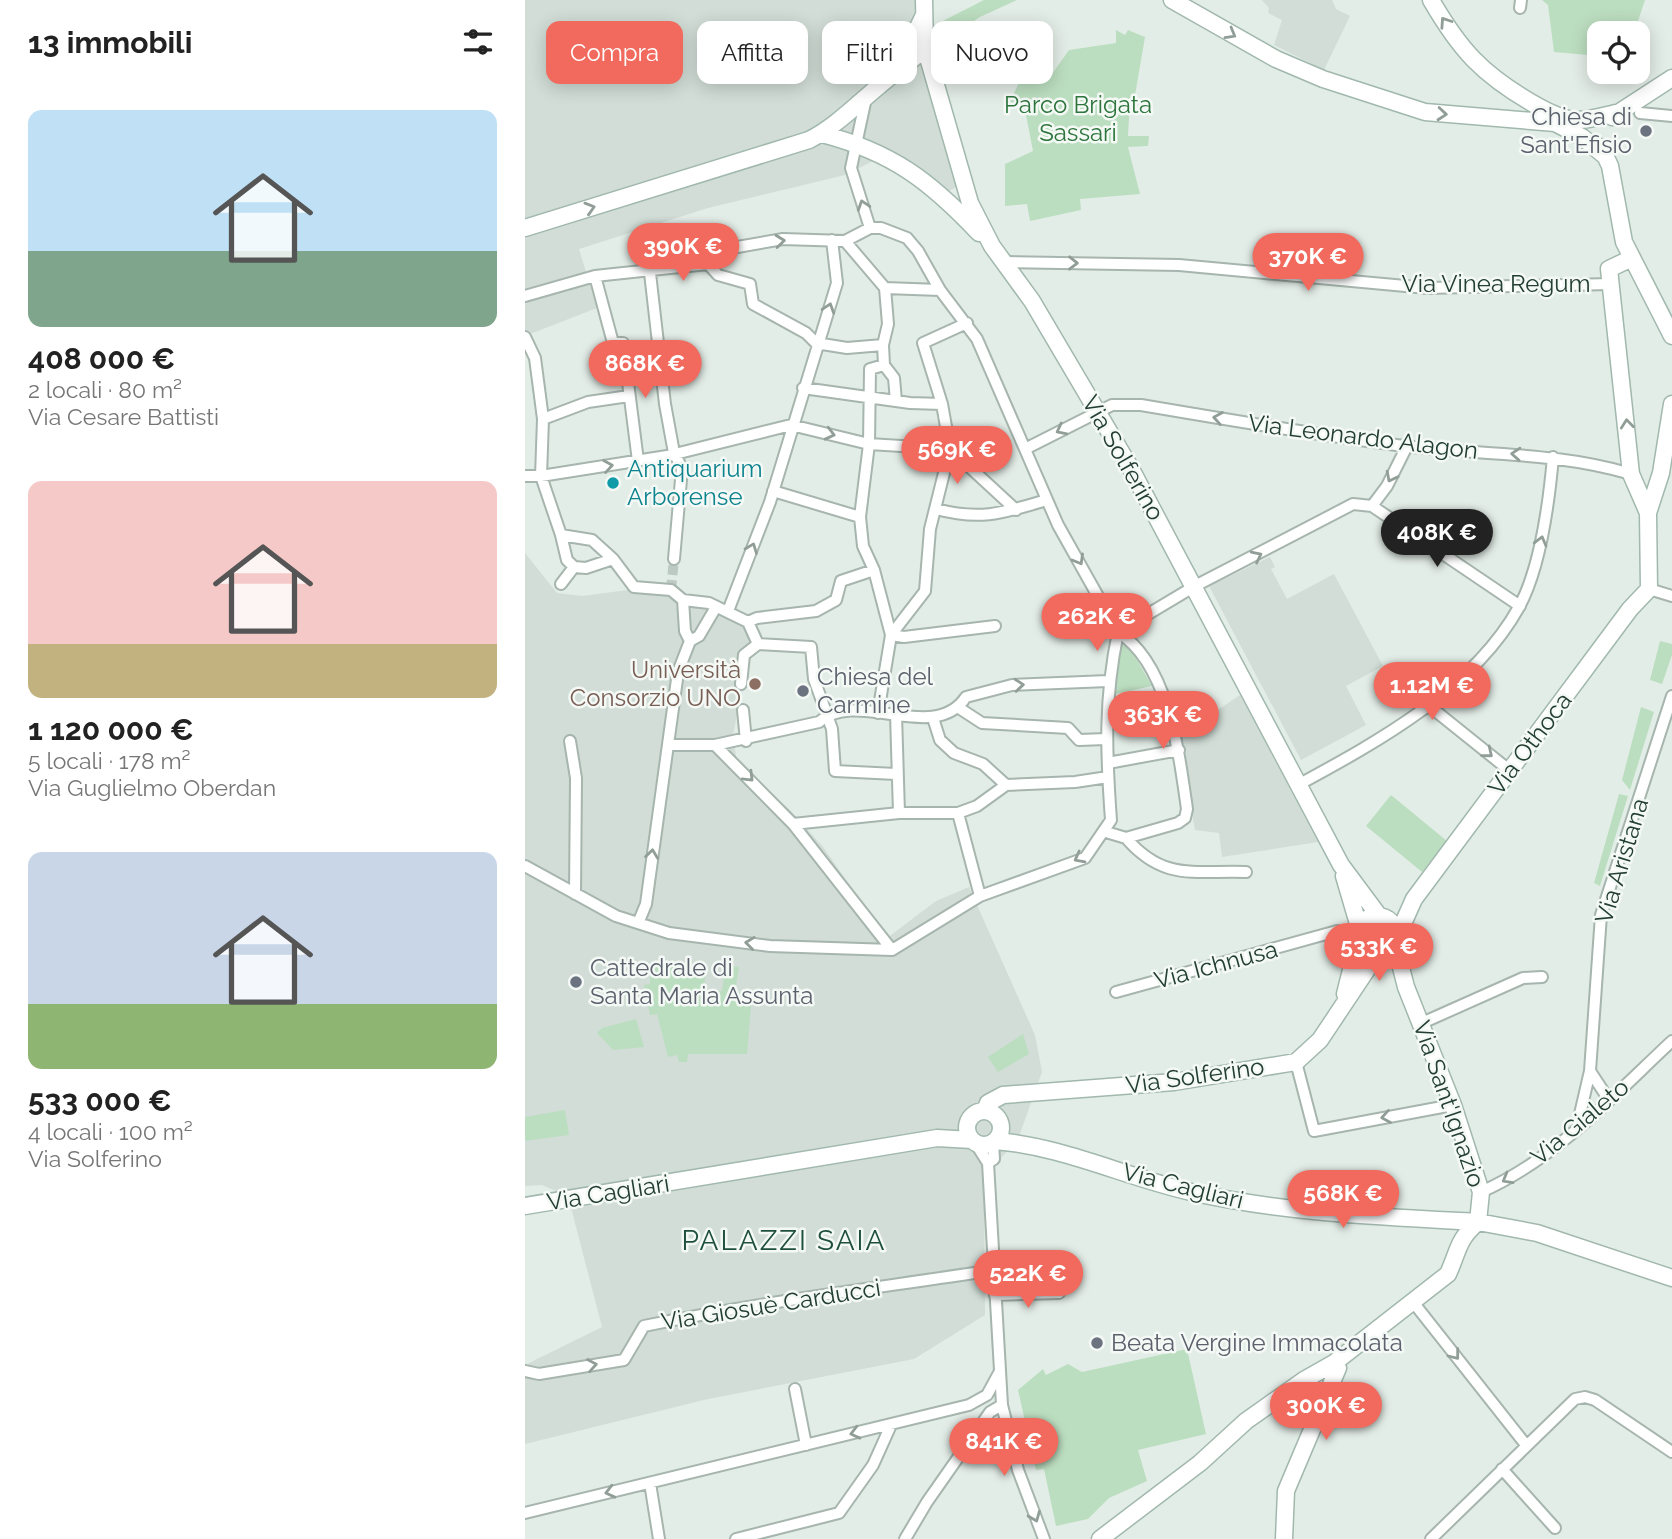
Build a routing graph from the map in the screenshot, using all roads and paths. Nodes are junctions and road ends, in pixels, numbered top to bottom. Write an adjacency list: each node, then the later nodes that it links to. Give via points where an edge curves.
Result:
1 (1172, 0): 12 (main road, one-way to 12, via 1276,59 1425,113)
2 (1431, 0): 12 (main road, one-way to 2, via 1482,70)
3 (924, 7): 4 (main road); 5 (main road, Via Solferino)
4 (917, 26)
5 (925, 47): 6 (main road); 16 (main road, Via Solferino)
6 (917, 56)
7 (1672, 78): 13 (main road, via 1620,112)
8 (881, 84): 9 (main road)
9 (866, 97): 14 (main road); 15 (street)
10 (1640, 113): 11 (street)
11 (1672, 116)
12 (1550, 118): 13 (main road)
13 (1584, 128): 23 (main road, via 1605,156 1618,221)
14 (821, 134): 15 (main road); 18 (main road, one-way to 14)
15 (856, 143): 17 (main road, via 916,174); 19 (street, one-way to 15, via 851,168)
16 (970, 203): 17 (main road); 22 (main road, Via Solferino)
17 (953, 205): 22 (main road)
18 (525, 228)
19 (870, 228): 21 (street); 30 (street, via 907,238)
20 (832, 240): 21 (street); 25 (street, one-way to 20, via 726,250 771,241); 35 (street, one-way to 20, via 837,283)
21 (845, 241): 29 (street)
22 (992, 246): 24 (main road, Via Solferino)
23 (1632, 258): 28 (main road, via 1609,269); 33 (main road)
24 (1005, 262): 28 (street, Via Vinea Regum, one-way to 28, via 1179,265 1427,288); 44 (main road, Via Solferino)
25 (708, 264): 26 (street); 35 (street, via 718,275 750,284 753,304)
26 (650, 272): 27 (street); 51 (street, via 655,339)
27 (594, 276): 31 (street); 39 (street, via 613,342 623,343)
28 (1611, 285): 54 (main road, one-way to 28)
29 (885, 288): 30 (street); 36 (street, via 888,324)
30 (940, 290): 32 (street)
31 (525, 296)
32 (967, 323): 42 (street, via 923,343); 50 (street)
33 (1671, 332)
34 (525, 337): 45 (street, via 535,358)
35 (816, 343): 36 (street, via 847,348); 38 (street)
36 (883, 345): 37 (street)
37 (884, 365): 40 (street, via 870,369); 41 (street, via 894,378)
38 (803, 388): 40 (street); 46 (street)
39 (629, 396): 45 (street, via 588,402); 53 (street)
40 (869, 396): 41 (street); 47 (street)
41 (896, 401): 42 (street)
42 (941, 404): 49 (street)
43 (1672, 404): 62 (main road, via 1661,473)
44 (1096, 412): 48 (street, Via Leonardo Alagon, one-way to 44, via 1141,405 1111,405); 50 (street, Via Leonardo Alagon, one-way to 50); 70 (main road, Via Solferino)
45 (543, 419): 56 (street)
46 (792, 425): 47 (street, one-way to 47); 51 (street); 57 (street)
47 (869, 444): 49 (street); 63 (street)
48 (1407, 446): 52 (street, Via Leonardo Alagon, one-way to 48); 59 (street, one-way to 59)
49 (950, 449): 60 (street); 61 (street)
50 (1025, 449): 58 (street)
51 (674, 453): 53 (street); 66 (street, via 682,468)
52 (1553, 457): 54 (street, Via Leonardo Alagon); 74 (street, one-way to 52, via 1549,507)
53 (638, 461): 56 (street, one-way to 53)
54 (1632, 474): 62 (main road)
55 (525, 476): 56 (street)
56 (541, 476): 64 (street)
57 (773, 491): 63 (street); 76 (street, one-way to 57)
58 (1047, 500): 61 (street); 79 (street, one-way to 79)
59 (1372, 506): 70 (street, one-way to 59, via 1353,504); 74 (street)
60 (936, 509): 61 (street, via 965,517); 80 (street, via 925,591)
61 (1016, 510)
62 (1648, 513): 71 (main road)
63 (860, 517): 68 (street, via 863,547)
64 (561, 535): 65 (street, via 592,540); 67 (street, via 567,560)
65 (613, 559): 67 (street); 73 (street, via 634,587 671,590)
66 (674, 559)
67 (574, 567): 69 (street)
68 (874, 570): 77 (street, via 841,582 835,600 816,611); 80 (street)
69 (561, 584)
70 (1195, 586): 79 (street); 104 (main road, Via Solferino)
71 (1649, 589): 72 (street); 100 (main road, Via Othoca)
72 (1672, 596)
73 (683, 600): 75 (street); 81 (street)
74 (1520, 606): 86 (street, via 1473,664)
75 (716, 607): 76 (street); 81 (street, via 699,636)
76 (728, 611): 77 (street)
77 (748, 622): 82 (street)
78 (995, 626): 80 (street)
79 (1118, 632): 83 (street); 98 (street, via 1131,640 1147,665 1171,714)
80 (891, 635): 89 (street)
81 (690, 641): 96 (street, via 678,672)
82 (758, 644): 84 (street, via 744,655); 91 (street, via 811,648 814,679)
83 (1108, 681): 87 (street, one-way to 83, via 966,698 1012,685); 93 (street)
84 (741, 684)
85 (1672, 696): 129 (street, Via Aristana, via 1601,915)
86 (1429, 705): 100 (street, one-way to 100); 104 (street, via 1401,727)
87 (958, 708): 92 (street); 93 (street, via 982,723 1068,728 1079,740)
88 (743, 710): 95 (street)
89 (878, 713): 90 (street); 91 (street, via 833,712)
90 (895, 715): 92 (street); 101 (street)
91 (826, 716): 95 (street, via 819,722); 101 (street, via 832,729 835,771)
92 (933, 718): 103 (street, via 940,740 961,757 982,764)
93 (1107, 739): 99 (street)
94 (571, 741): 113 (street, via 576,778)
95 (746, 741): 97 (street)
96 (670, 745): 97 (street); 117 (street, one-way to 96, via 646,904)
97 (715, 745): 107 (street, one-way to 107)
98 (1178, 750): 99 (street); 109 (street, via 1185,818)
99 (1108, 763): 102 (street)
100 (1509, 770): 115 (main road, Via Othoca)
101 (896, 774): 105 (street)
102 (1108, 777): 103 (street); 108 (street, via 1111,820)
103 (1006, 785): 106 (street, via 977,806)
104 (1298, 785): 110 (main road, Via Solferino)
105 (899, 813): 106 (street); 107 (street)
106 (958, 813): 114 (street)
107 (793, 824): 120 (street)
108 (1106, 832): 109 (street); 114 (street, one-way to 114, via 1085,858)
109 (1126, 838): 112 (street, via 1150,861 1173,871)
110 (1341, 864): 116 (main road, Via Solferino); 118 (main road, Via Solferino)
111 (525, 866): 113 (street)
112 (1247, 872)
113 (575, 894): 117 (street, via 616,916)
114 (980, 896): 120 (street)
115 (1413, 901): 116 (main road, Via Othoca); 119 (main road, Via Othoca)
116 (1383, 917): 118 (main road, via 1369,918); 119 (main road, via 1395,926)
117 (639, 921): 120 (street, one-way to 117, via 770,946 669,933)
118 (1358, 935): 121 (main road, via 1363,950); 124 (street, Via Ichnusa, via 1337,931); 125 (main road, Via Solferino)
119 (1396, 941): 121 (main road, via 1387,953); 123 (main road, Via Sant'Ignazio)
120 (892, 950)
121 (1377, 956): 123 (main road, Via Sant'Ignazio); 125 (main road, Via Solferino)
122 (1542, 978): 126 (street, via 1523,978)
123 (1406, 988): 126 (main road, Via Sant'Ignazio)
124 (1117, 992)
125 (1343, 1004): 128 (main road, Via Solferino, via 1320,1040)
126 (1422, 1023): 131 (main road, Via Sant'Ignazio)
127 (1672, 1041): 130 (street, Via Gialeto)
128 (1296, 1062): 131 (street, one-way to 128, via 1314,1130); 132 (main road, Via Solferino, via 1174,1082 1019,1094)
129 (1590, 1071): 130 (street); 134 (street, Via Aristana, via 1580,1114)
130 (1609, 1100): 134 (street, Via Gialeto)
131 (1453, 1105): 139 (main road, Via Sant'Ignazio)
132 (994, 1118): 133 (main road, via 976,1113); 136 (main road, via 1000,1133); 137 (main road, Via Cagliari)
133 (968, 1121): 135 (main road, Via Cagliari); 136 (main road, via 967,1131)
134 (1585, 1121): 139 (street, Via Gialeto, one-way to 139, via 1553,1151)
135 (940, 1138): 136 (main road, Via Cagliari); 140 (main road, Via Cagliari)
136 (984, 1142): 137 (main road, Via Cagliari); 138 (street); 138 (street, via 994,1159)
137 (1024, 1143): 141 (main road, Via Cagliari, via 1189,1192 1254,1204)
138 (988, 1163): 142 (street)
139 (1481, 1192): 141 (main road, Via Sant'Ignazio)
140 (525, 1206)
141 (1478, 1222): 143 (main road, Via Cagliari, via 1537,1233); 146 (main road, via 1461,1237 1448,1274)
142 (994, 1270): 145 (street); 148 (street, Via Giosuè Carducci, one-way to 142, via 624,1360 644,1326 762,1303)
143 (1672, 1278)
144 (1059, 1293): 145 (street)
145 (995, 1295): 149 (street)
146 (1413, 1302): 147 (main road); 156 (street, one-way to 156)
147 (1334, 1363): 166 (main road, via 1246,1421 1200,1463); 167 (main road, via 1338,1368 1286,1491)
148 (526, 1373)
149 (999, 1373): 151 (street, via 987,1395); 152 (street)
150 (795, 1389): 155 (street)
151 (969, 1405): 153 (street); 154 (street)
152 (1003, 1405): 153 (street); 165 (street, one-way to 165, via 1018,1471)
153 (984, 1420): 164 (street)
154 (891, 1425): 155 (street, one-way to 155); 163 (street, via 873,1465 839,1513)
155 (806, 1445): 159 (street)
156 (1526, 1445): 157 (street, via 1575,1399 1585,1397); 158 (street)
157 (1672, 1452)
158 (1502, 1469): 161 (street); 168 (street)
159 (650, 1483): 160 (street, one-way to 160); 162 (street)
160 (525, 1513)
161 (1555, 1528)
162 (659, 1539)
163 (736, 1539)
164 (905, 1539)
165 (1044, 1539)
166 (1100, 1539)
167 (1284, 1539)
168 (1431, 1539)

